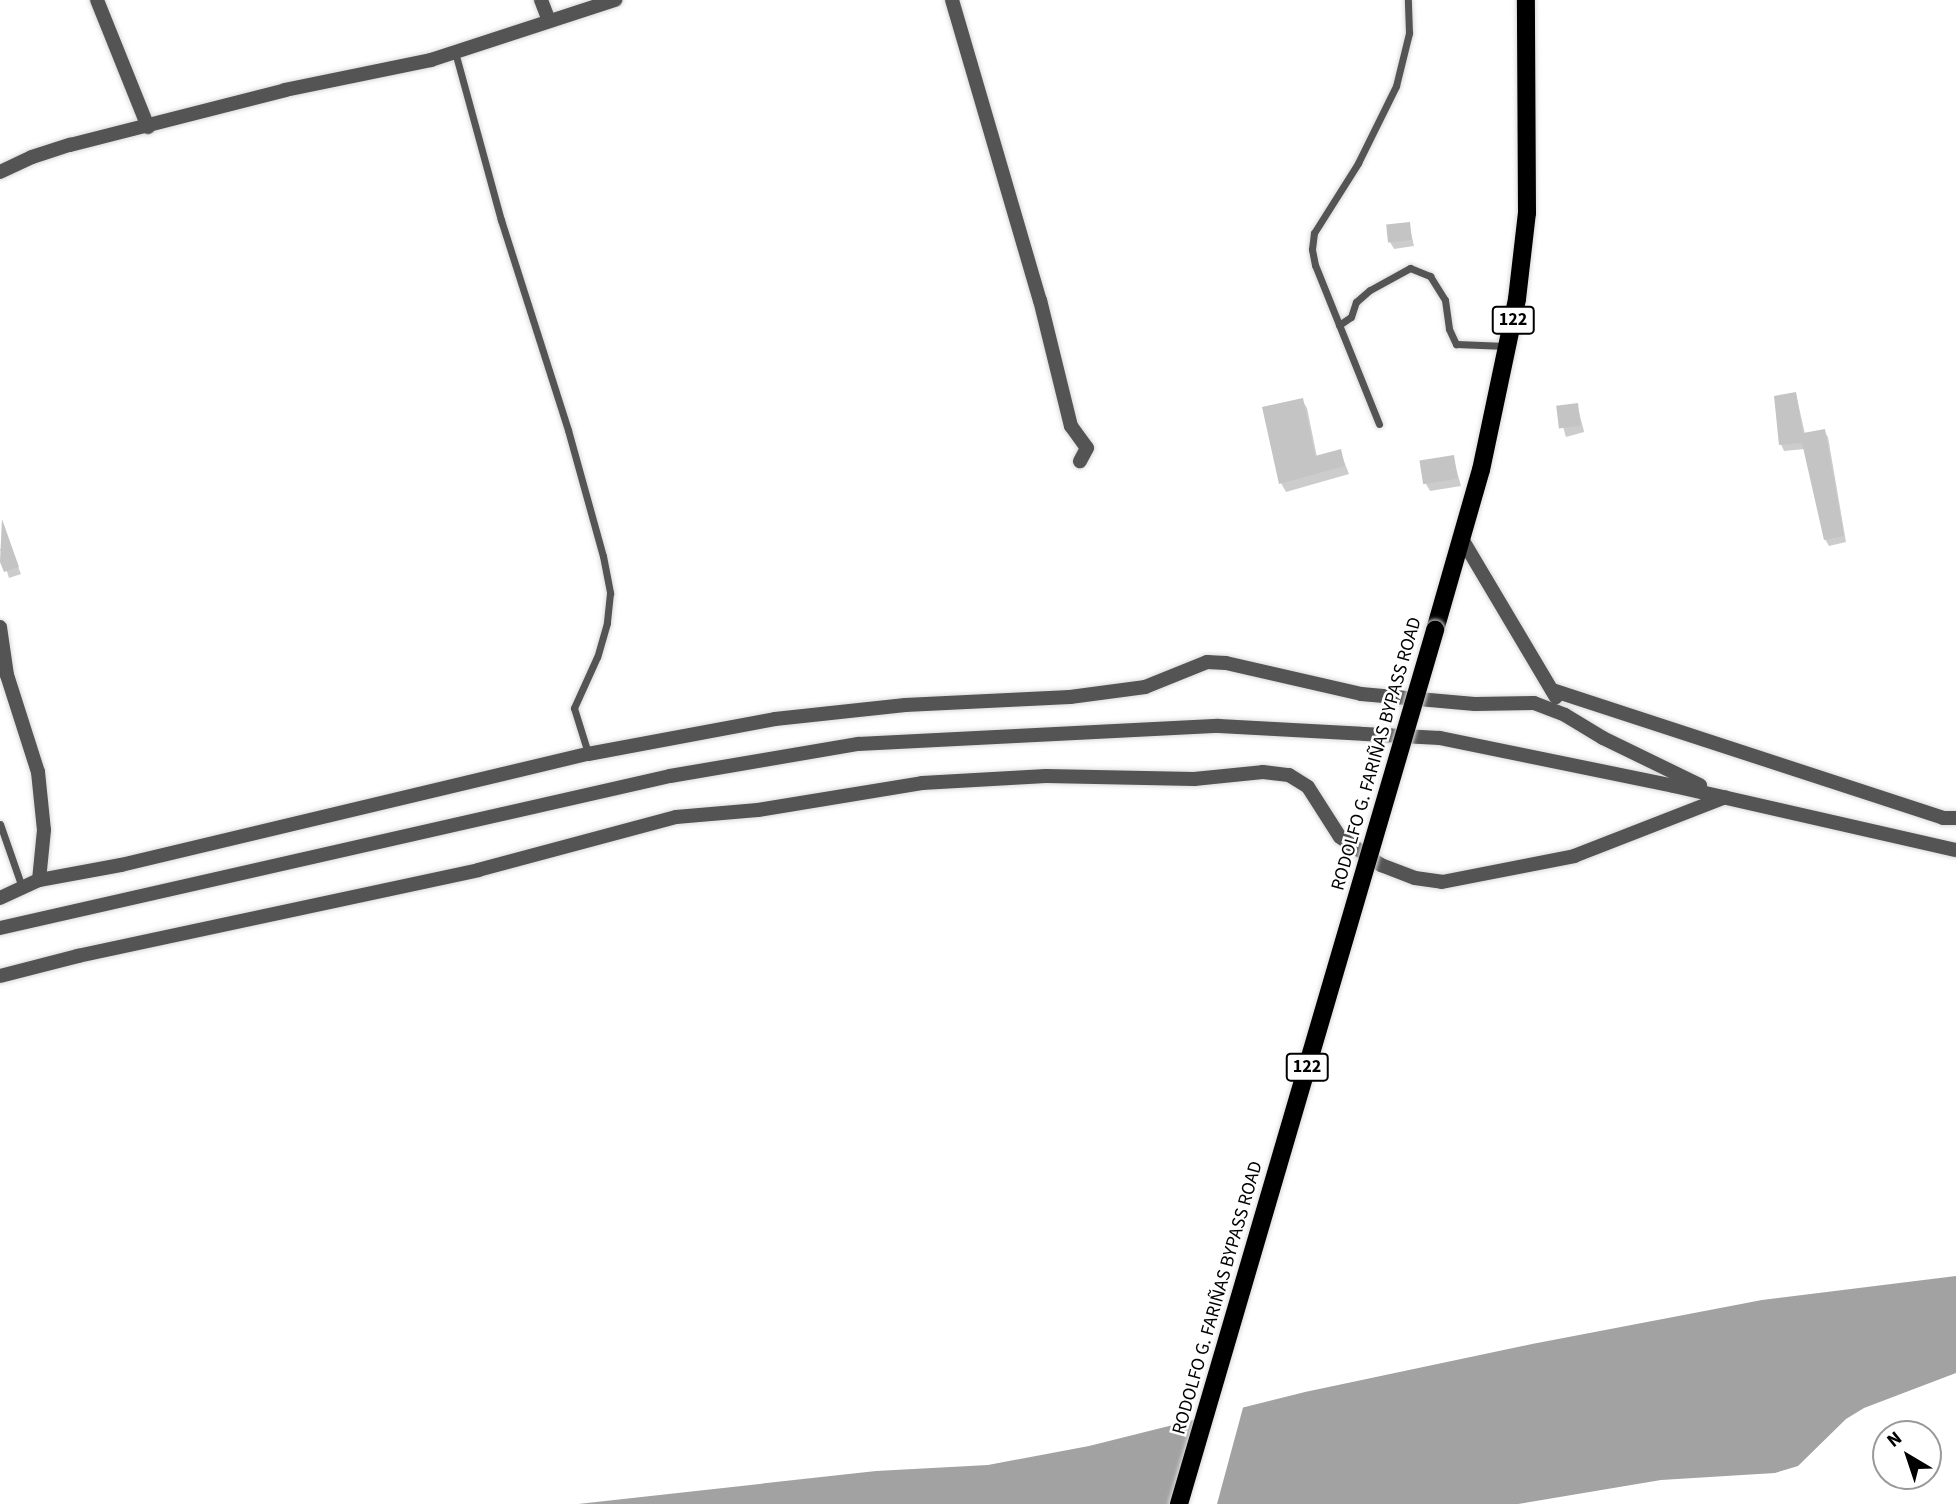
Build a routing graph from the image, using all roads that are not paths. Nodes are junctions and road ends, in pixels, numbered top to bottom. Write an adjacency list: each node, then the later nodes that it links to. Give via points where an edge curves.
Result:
1 (97, 0): 9 (street)
2 (541, 0): 7 (street)
3 (615, 0): 7 (street)
4 (952, 0): 14 (street, via 1040,300 1071,426 1087,448)
5 (1408, 0): 11 (lane, via 1409,33 1396,86 1358,163 1314,233 1315,265)
6 (1526, 0): 12 (main road, RODOLFO G. FARIÑAS BYPASS ROAD / 122, via 1527,213)
7 (549, 21): 8 (street)
8 (455, 52): 9 (street, via 285,89); 19 (lane, via 603,555 610,593 607,622 574,708)
9 (148, 127): 10 (street, via 32,157)
10 (0, 172)
11 (1339, 326): 12 (lane, via 1370,290 1410,268 1430,276 1445,300 1456,344); 13 (lane)
12 (1508, 347): 15 (main road, RODOLFO G. FARIÑAS BYPASS ROAD / 122)
13 (1378, 424)
14 (1080, 461)
15 (1462, 539): 17 (street); 29 (main road, RODOLFO G. FARIÑAS BYPASS ROAD / 122, bridge)
16 (0, 627): 24 (street, via 7,675 38,772 44,830)
17 (1552, 690): 18 (street); 21 (street)
18 (1565, 715): 19 (street, via 1534,703 1475,704 1361,694 1207,662 1145,687 1070,697 905,705 775,719); 20 (street)
19 (588, 754): 24 (street, via 121,865)
20 (1725, 797): 23 (street); 27 (street, via 1440,738 1219,726 858,744 670,776); 28 (street, via 1574,856 1441,882 1381,865 1340,837 1308,787 1289,775 1263,772 1194,779 1046,776 922,783 758,810 676,817 478,870)
21 (1956, 818)
22 (0, 824): 25 (lane)
23 (1956, 850)
24 (39, 880): 25 (street)
25 (22, 888): 26 (street)
26 (0, 898)
27 (0, 928)
28 (0, 976)
29 (1179, 1504)

